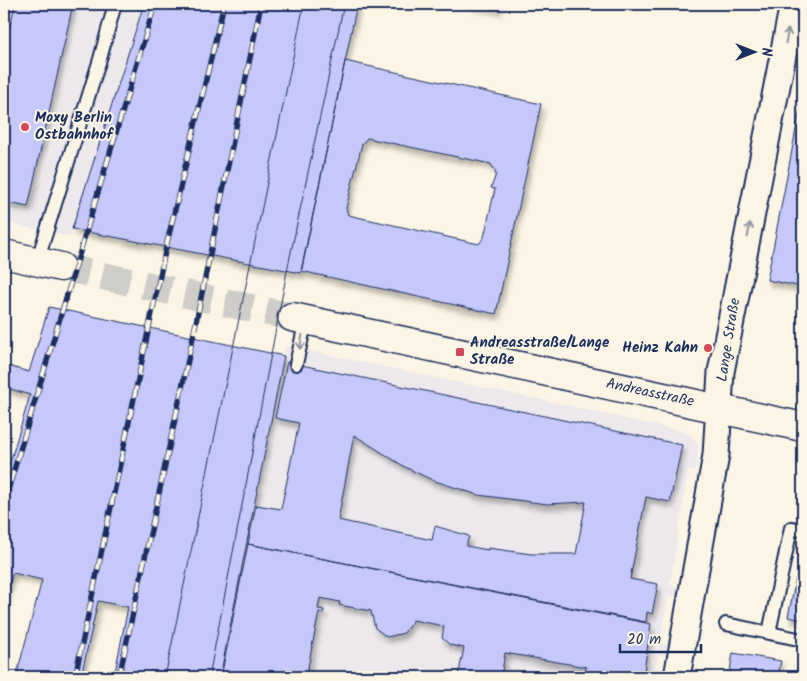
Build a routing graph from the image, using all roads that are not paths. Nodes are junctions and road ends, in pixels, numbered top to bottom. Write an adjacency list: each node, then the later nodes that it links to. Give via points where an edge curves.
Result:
1 (115, 4): 4 (lane)
2 (793, 4): 7 (street, Lange Straße, one-way to 2, via 722,372)
3 (4, 254): 4 (street)
4 (49, 264)
5 (299, 318): 6 (lane, one-way to 6); 7 (street, Andreasstraße)
6 (296, 364)
7 (720, 408): 8 (street, Andreasstraße); 13 (street, Lange Straße, via 716,455)
8 (803, 427)
9 (803, 530): 11 (lane, via 791,528)
10 (726, 624): 11 (lane)
11 (769, 633): 12 (lane)
12 (803, 640)
13 (677, 677)

